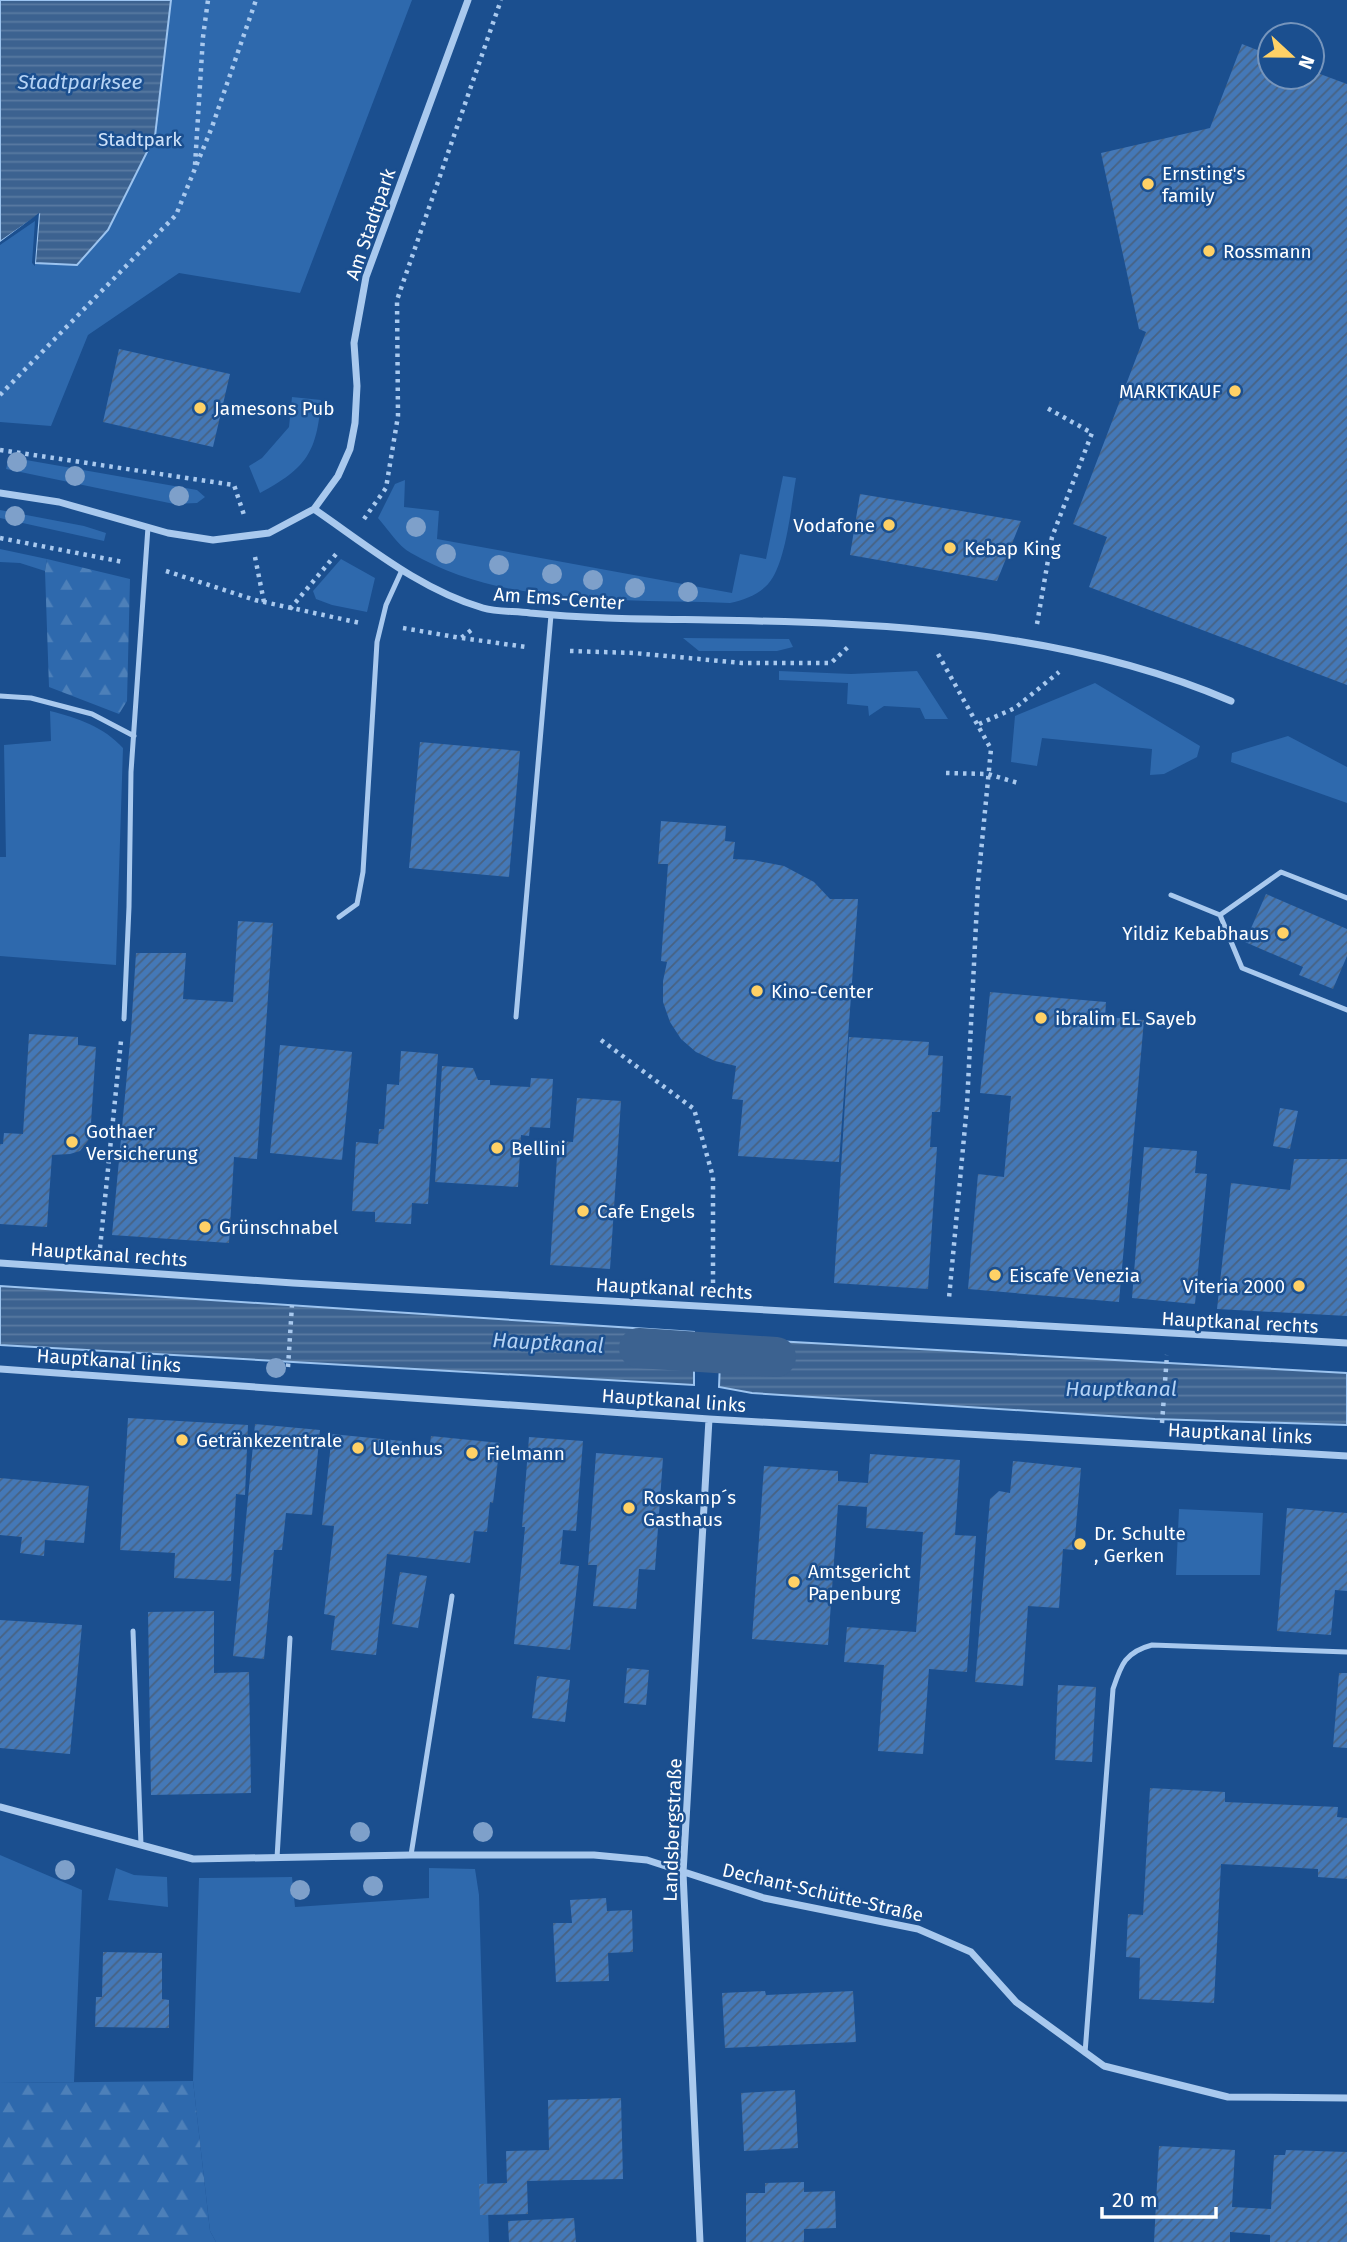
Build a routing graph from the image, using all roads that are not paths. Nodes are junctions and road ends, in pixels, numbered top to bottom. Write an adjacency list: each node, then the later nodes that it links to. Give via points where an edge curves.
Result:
1 (468, 0): 3 (street, Am Stadtpark, via 366,277 354,343 357,386 350,449)
2 (0, 493): 4 (street, Am Stadtpark, via 59,502)
3 (314, 509): 4 (street, Am Stadtpark, via 269,533 251,536 213,540); 5 (street, Am Ems-Center)
4 (148, 527): 9 (lane)
5 (402, 570): 6 (street, Am Ems-Center, via 484,608); 13 (lane, via 377,642 363,872 357,904)
6 (551, 615): 8 (street, Am Ems-Center, via 788,621 923,629 1034,642 1198,687); 15 (lane)
7 (0, 696): 9 (lane, via 30,698 92,714)
8 (1231, 701)
9 (134, 736): 16 (lane)
10 (1171, 895): 12 (lane)
11 (1347, 898): 12 (lane, via 1281,872)
12 (1220, 915): 14 (lane, via 1242,968)
13 (339, 917)
14 (1347, 1010)
15 (516, 1017)
16 (124, 1019)
17 (0, 1263): 18 (street, Hauptkanal rechts)
18 (1347, 1343)
19 (0, 1369): 20 (street, Hauptkanal links)
20 (709, 1419): 21 (street, Hauptkanal links); 30 (street, Landsbergstraße)
21 (1347, 1456)
22 (452, 1596): 28 (lane)
23 (133, 1631): 27 (lane)
24 (290, 1638): 29 (lane)
25 (1347, 1652): 31 (lane, via 1152,1645 1138,1649 1120,1667 1113,1689)
26 (0, 1807): 27 (street, Dechant-Schütte-Straße)
27 (141, 1845): 29 (street, Dechant-Schütte-Straße, via 193,1858)
28 (411, 1855): 29 (street, Dechant-Schütte-Straße); 30 (street, Dechant-Schütte-Straße, via 594,1855 647,1860)
29 (277, 1858)
30 (683, 1873): 31 (street, Dechant-Schütte-Straße, via 764,1898 918,1929 971,1952 1016,2002); 33 (street, Landsbergstraße)
31 (1085, 2053): 32 (street, Dechant-Schütte-Straße, via 1104,2066 1228,2098)
32 (1347, 2098)
33 (699, 2242)

